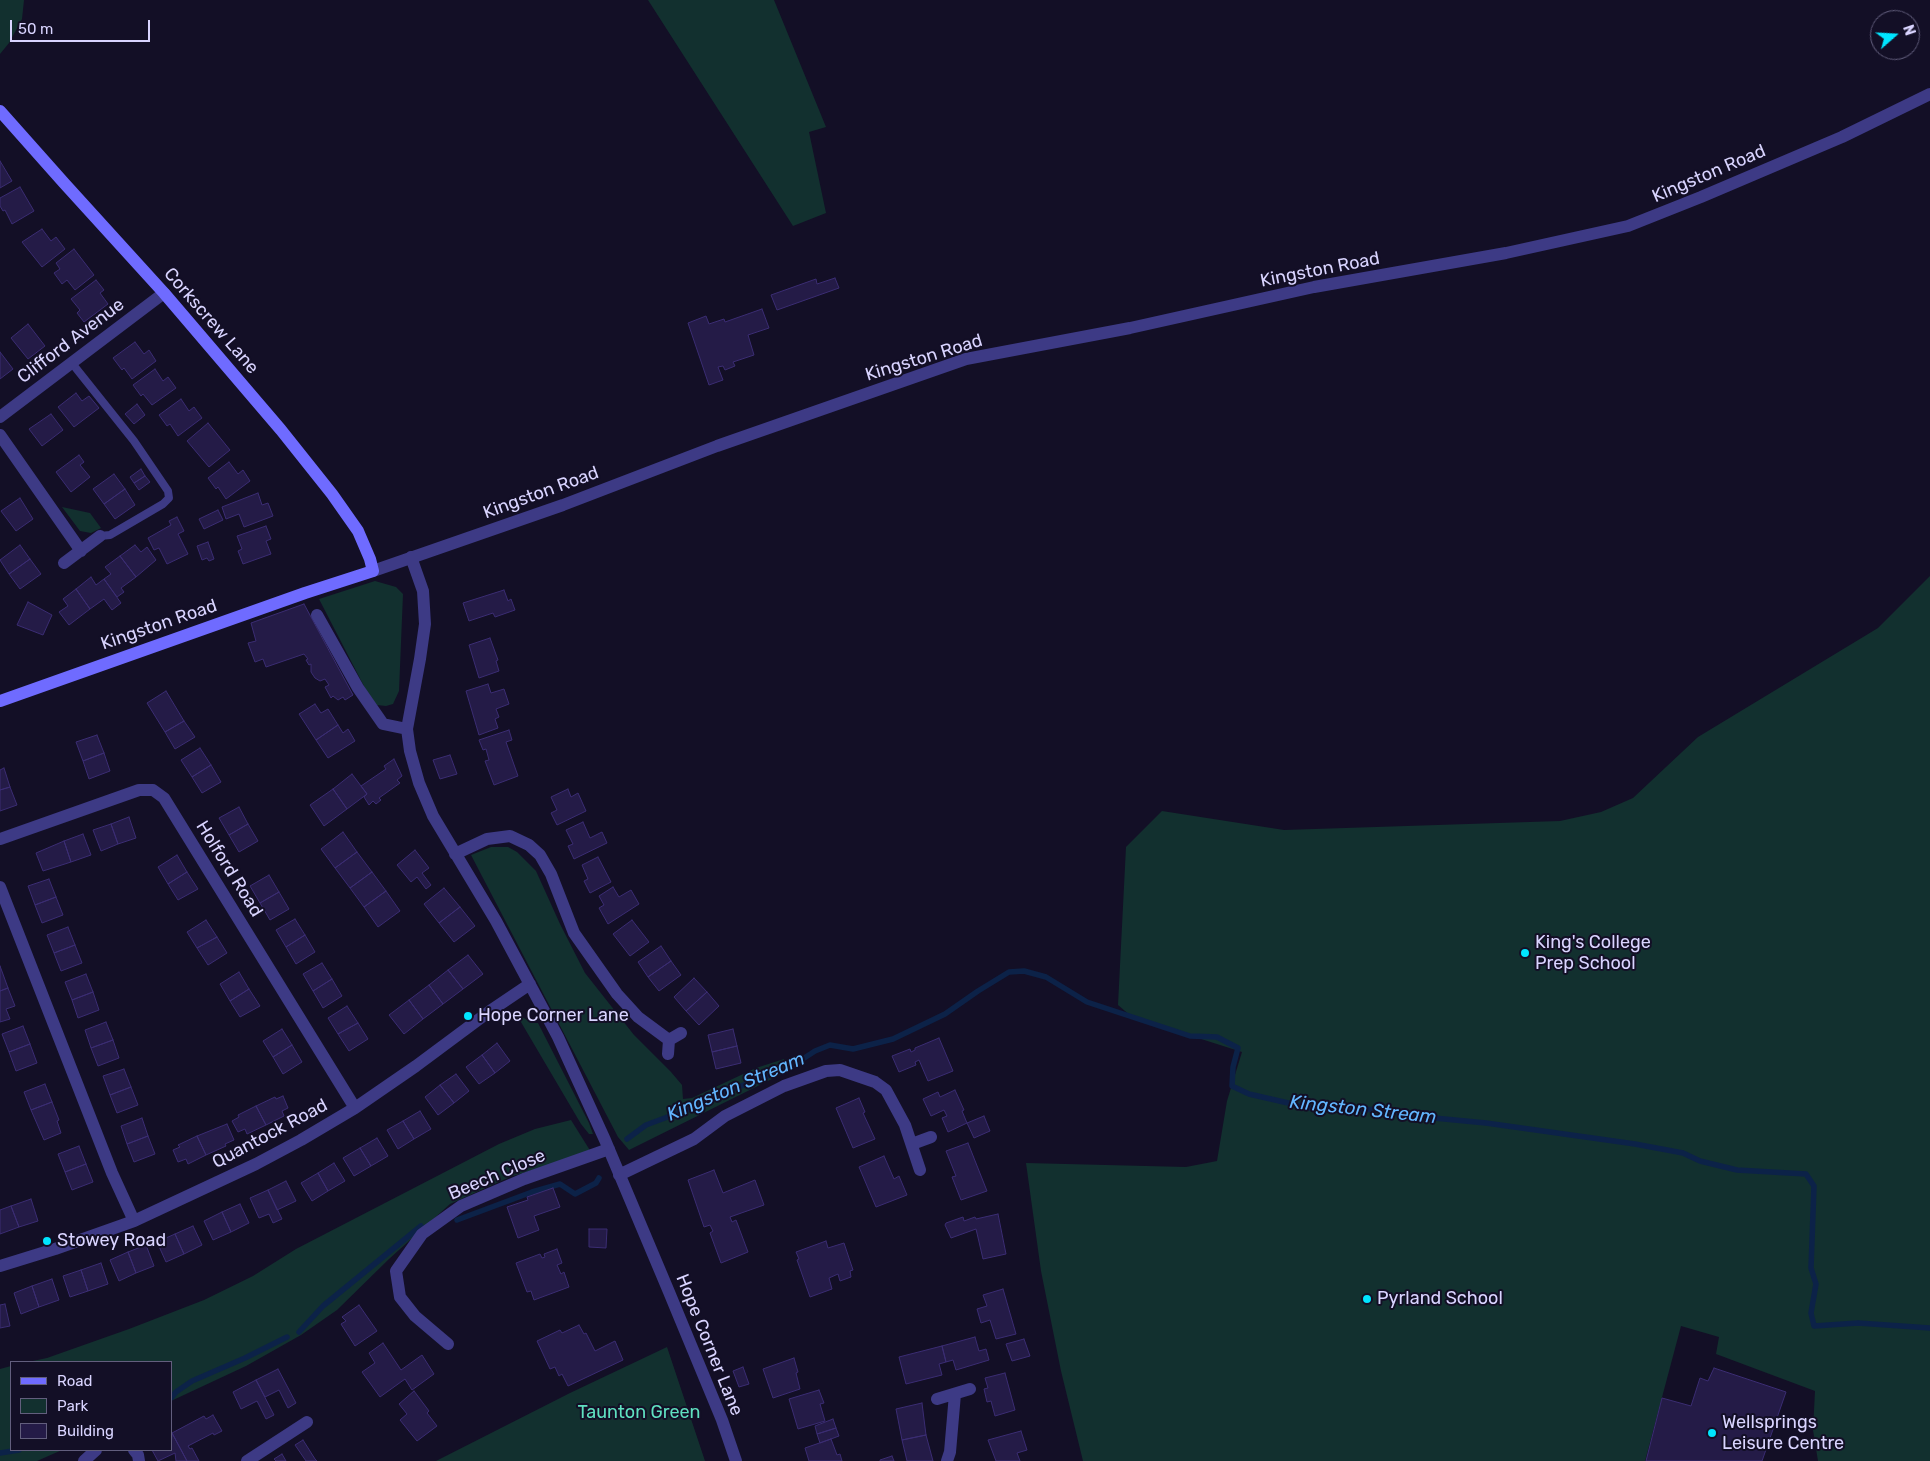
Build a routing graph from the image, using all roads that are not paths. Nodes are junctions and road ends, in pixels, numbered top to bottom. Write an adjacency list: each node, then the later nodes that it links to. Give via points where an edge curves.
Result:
1 (1930, 94): 9 (street, Kingston Road, via 1842,137 1628,226 966,360 716,446 563,505)
2 (0, 110): 3 (street, Corkscrew Lane)
3 (164, 292): 4 (street, Clifford Avenue); 11 (street, Corkscrew Lane, via 332,494 358,531)
4 (71, 362): 5 (street, Clifford Avenue); 7 (lane, via 134,441 168,491 169,498 163,504 110,535)
5 (0, 417)
6 (0, 435): 8 (street)
7 (100, 536): 8 (street)
8 (81, 551): 10 (street)
9 (411, 557): 11 (street, Kingston Road); 14 (street, Hope Corner Lane, via 423,591 425,624)
10 (64, 563)
11 (373, 571): 13 (street, Kingston Road)
12 (317, 615): 14 (street, via 358,688 383,724)
13 (0, 701)
14 (407, 729): 16 (street, Hope Corner Lane, via 419,782 433,816)
15 (0, 839): 22 (street, Holford Road, via 139,790 154,790 164,798)
16 (455, 854): 18 (street, Hope Corner Lane); 20 (street, via 487,839 510,836 540,854 574,933 594,964 638,1017)
17 (0, 888): 28 (street)
18 (530, 984): 22 (street, Quantock Road); 25 (street, Hope Corner Lane)
19 (681, 1033): 20 (street)
20 (669, 1040): 21 (street)
21 (668, 1054)
22 (355, 1108): 28 (street, Quantock Road, via 256,1164)
23 (931, 1137): 24 (street)
24 (912, 1144): 26 (street); 27 (street, via 886,1090 857,1075 840,1070 826,1071 784,1086 725,1116 694,1139)
25 (609, 1149): 27 (street, Hope Corner Lane); 30 (street, Beech Close, via 524,1179 461,1206 422,1234 396,1271 400,1297 415,1316)
26 (920, 1170)
27 (619, 1174): 38 (street, Hope Corner Lane, via 722,1420)
28 (134, 1221): 29 (street, Quantock Road)
29 (0, 1266)
30 (448, 1344)
31 (970, 1389): 32 (street)
32 (955, 1394): 33 (street); 39 (street)
33 (938, 1399)
34 (307, 1422): 37 (street)
35 (95, 1451): 36 (street)
36 (84, 1461)
37 (247, 1461)
38 (736, 1461)
39 (947, 1461)

